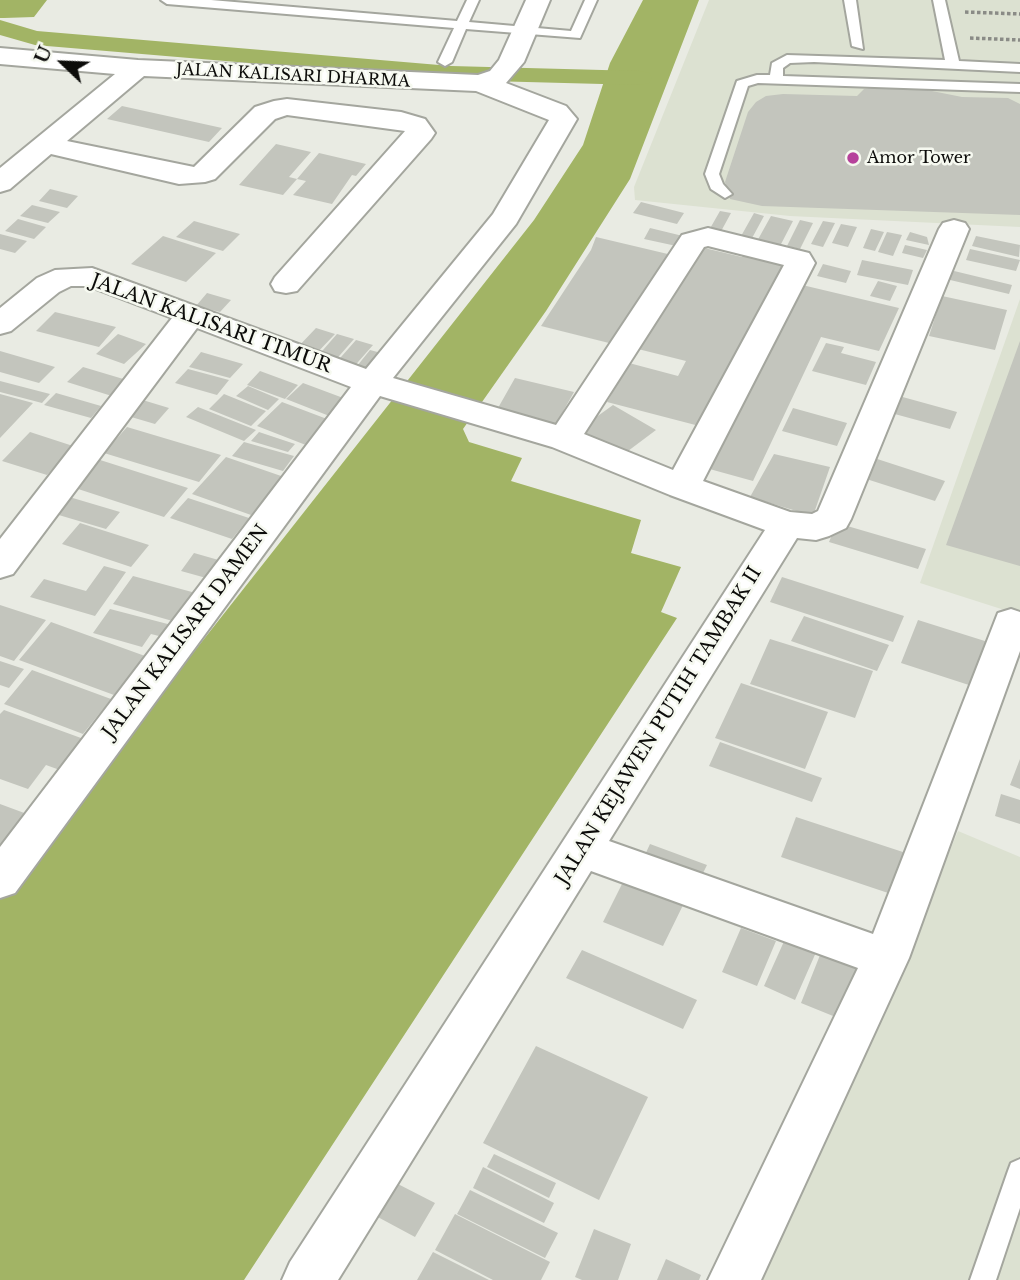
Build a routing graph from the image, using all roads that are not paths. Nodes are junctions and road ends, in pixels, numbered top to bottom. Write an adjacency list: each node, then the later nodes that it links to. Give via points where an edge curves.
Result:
1 (167, 0): 7 (lane)
2 (473, 0): 7 (lane)
3 (538, 0): 8 (street)
4 (591, 0): 8 (lane, via 575,34)
5 (850, 0): 9 (lane)
6 (941, 6): 12 (lane)
7 (461, 23): 8 (lane); 11 (lane)
8 (526, 28): 15 (street)
9 (858, 46)
10 (0, 56): 13 (street, JALAN KALISARI DHARMA)
11 (446, 62)
12 (953, 65): 14 (lane); 16 (lane, via 787,59 777,65)
13 (138, 68): 15 (street, JALAN KALISARI DHARMA); 18 (street)
14 (1020, 68)
15 (497, 74): 25 (street, JALAN KALISARI DHARMA, via 555,112 562,123 506,218)
16 (776, 78): 17 (lane); 20 (lane, via 742,85 712,174)
17 (1020, 88)
18 (47, 145): 19 (street); 22 (street, via 195,176 205,173 274,109 415,125 421,133)
19 (0, 183)
20 (725, 194)
21 (954, 229): 28 (street, via 833,519 816,527)
22 (286, 284)
23 (191, 315): 24 (street, JALAN KALISARI TIMUR, via 92,277 66,277 48,285); 25 (street, JALAN KALISARI TIMUR); 29 (street)
24 (0, 324)
25 (382, 386): 26 (street); 32 (street, JALAN KALISARI DAMEN)
26 (564, 439): 27 (street); 27 (street, via 693,241 708,237 794,257 800,263)
27 (682, 487): 28 (street)
28 (787, 524): 31 (street, JALAN KEJAWEN PUTIH TAMBAK II)
29 (0, 565)
30 (1012, 623): 33 (street)
31 (581, 849): 33 (street); 35 (street, JALAN KEJAWEN PUTIH TAMBAK II)
32 (0, 880)
33 (886, 958): 36 (street)
34 (1020, 1171): 37 (lane)
35 (308, 1280)
36 (734, 1280)
37 (984, 1280)

